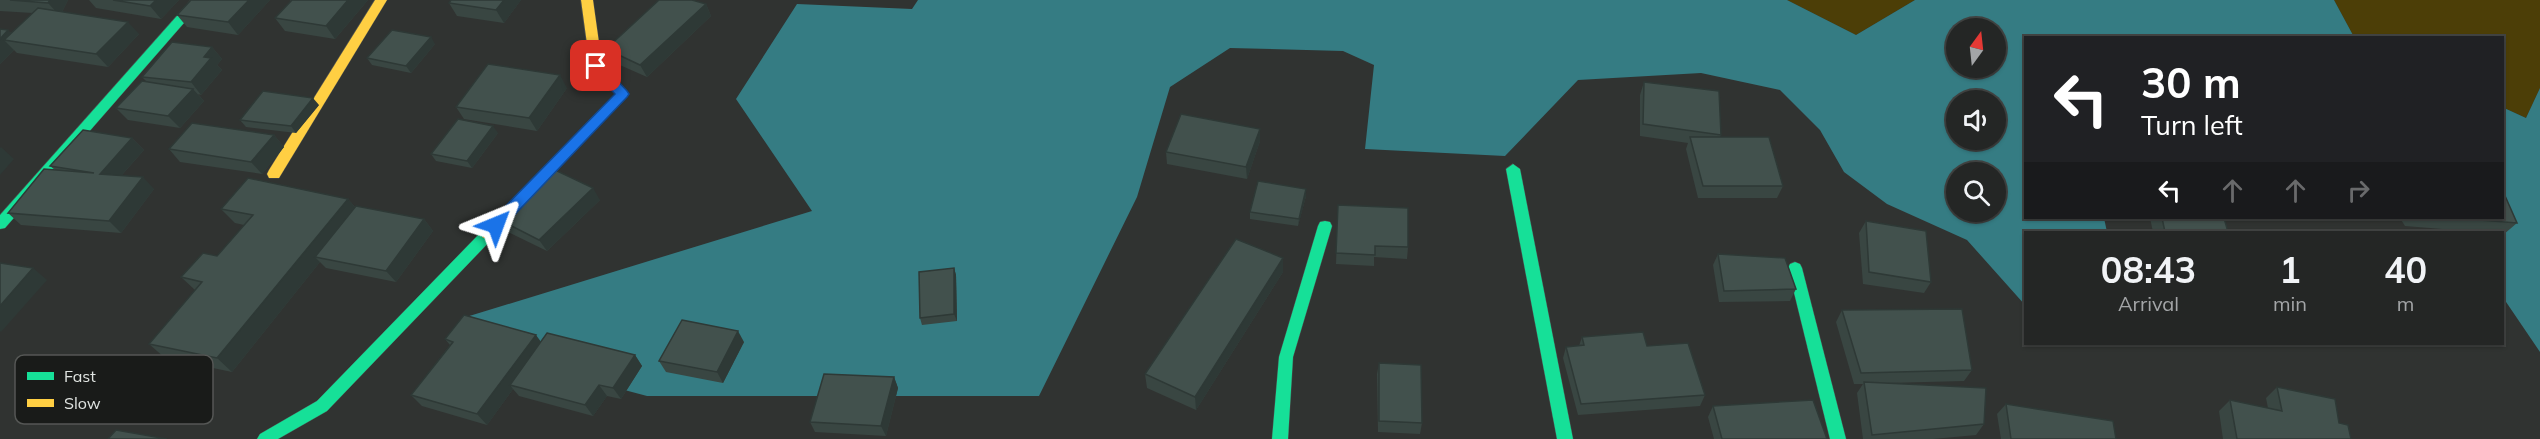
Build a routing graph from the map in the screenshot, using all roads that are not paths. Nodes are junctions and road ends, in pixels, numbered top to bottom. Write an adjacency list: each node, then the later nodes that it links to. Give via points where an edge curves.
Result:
1 (198, 0): 6 (street)
2 (381, 0): 5 (street)
3 (586, 0): 9 (street, via 596,66 623,94 322,406)
4 (1514, 169): 11 (street)
5 (274, 174)
6 (0, 224)
7 (1325, 226): 10 (street, via 1286,357)
8 (1795, 268): 12 (street)
9 (265, 439)
10 (1280, 439)
11 (1566, 439)
12 (1838, 439)

